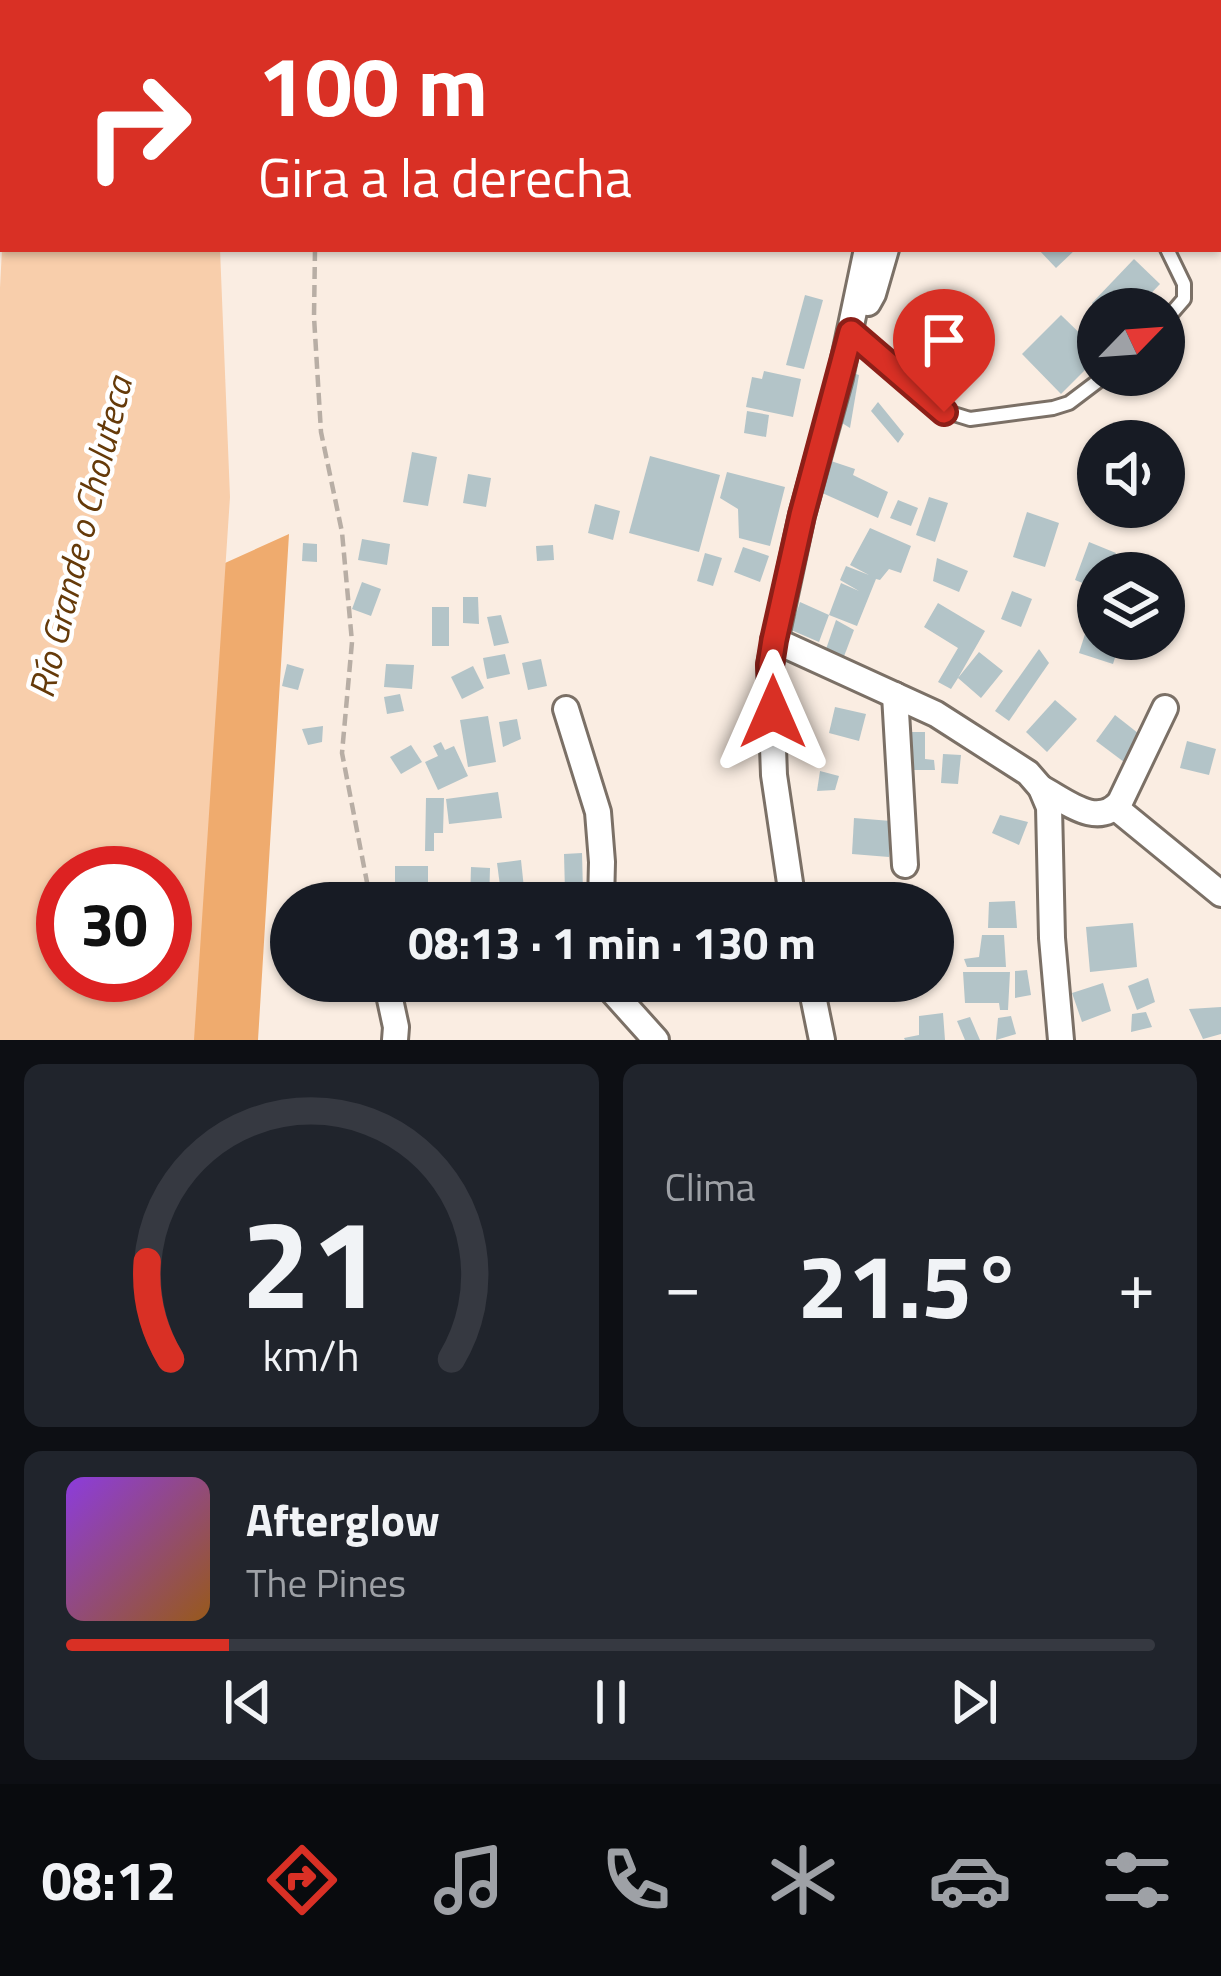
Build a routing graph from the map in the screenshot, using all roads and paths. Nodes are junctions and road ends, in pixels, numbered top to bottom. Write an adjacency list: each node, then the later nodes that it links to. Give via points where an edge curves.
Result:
1 (314, 252): 15 (path, via 321,432 342,532 352,642 342,753)
2 (866, 252): 6 (street)
3 (885, 252): 6 (street)
4 (1168, 252): 5 (lane)
5 (1184, 288)
6 (851, 332): 7 (lane, via 956,417 1007,416); 8 (street)
7 (1079, 396)
8 (774, 640): 9 (street); 17 (street, via 774,775)
9 (895, 695): 12 (street, via 1028,772); 14 (street)
10 (1166, 708): 13 (street)
11 (566, 709): 16 (street, via 598,812)
12 (1041, 788): 13 (street, via 1099,816); 25 (street, via 1049,807)
13 (1115, 808): 18 (street)
14 (905, 865)
15 (366, 882)
16 (602, 882)
17 (790, 882)
18 (1221, 894)
19 (391, 1002): 22 (street)
20 (622, 1002): 23 (street)
21 (814, 1002): 24 (street)
22 (395, 1040)
23 (656, 1040)
24 (822, 1040)
25 (1060, 1040)

